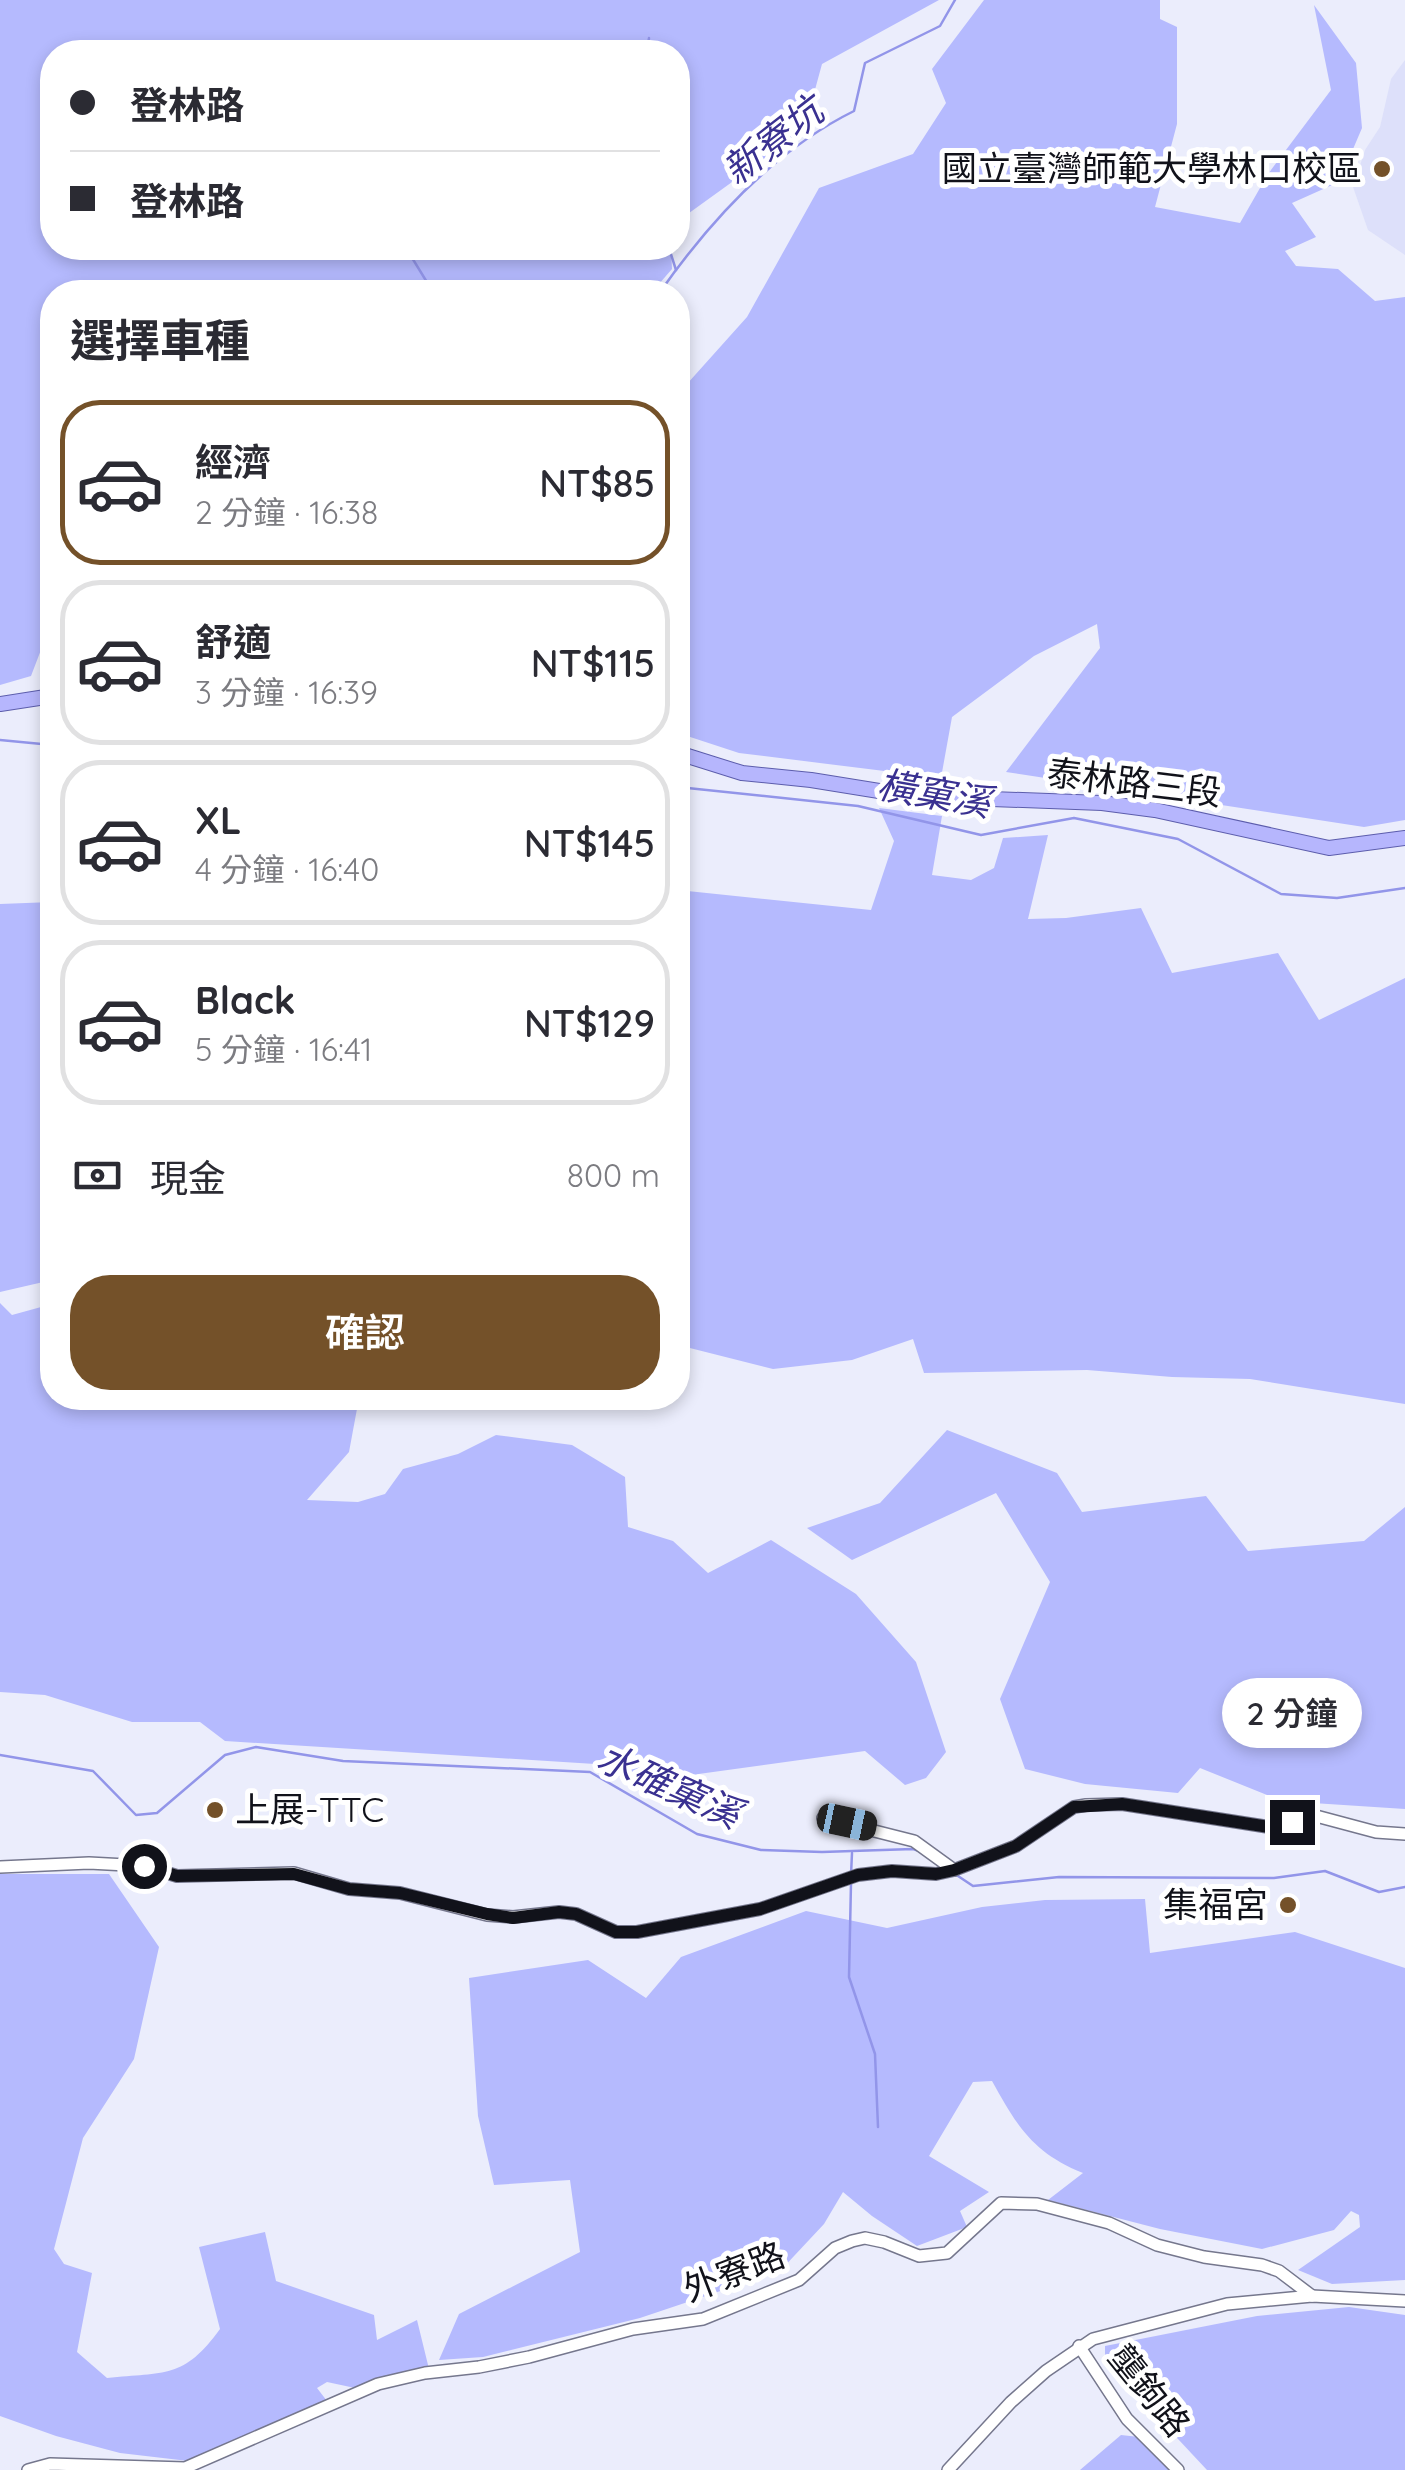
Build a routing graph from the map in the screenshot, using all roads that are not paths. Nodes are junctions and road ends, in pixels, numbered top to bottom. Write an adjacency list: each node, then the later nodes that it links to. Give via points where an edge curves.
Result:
1 (40, 698): 2 (main road)
2 (0, 704)
3 (690, 757): 4 (main road, 泰林路三段, via 742,774 910,796 1155,810 1328,848)
4 (1405, 838)
5 (823, 1818): 8 (street, via 914,1840)
6 (1405, 1834): 8 (street, via 1316,1816 1269,1827 1122,1804 1086,1805 1016,1846)
7 (0, 1867): 8 (street, via 89,1863 144,1866 177,1876 294,1874 513,1918 576,1914 616,1932 760,1909 858,1875)
8 (948, 1871)
9 (1312, 2296): 10 (street); 11 (street, via 1227,2304); 12 (street, 外寮路, via 1262,2265 1157,2246 1109,2223 1036,2204 1001,2204 947,2253 919,2256 884,2242 852,2241 799,2280 702,2319 378,2384 186,2468 50,2464)
10 (1405, 2301)
11 (1078, 2346): 13 (street, via 1010,2402); 14 (street, 壟鉤路, via 1127,2419)
12 (28, 2470)
13 (948, 2470)
14 (1178, 2470)

